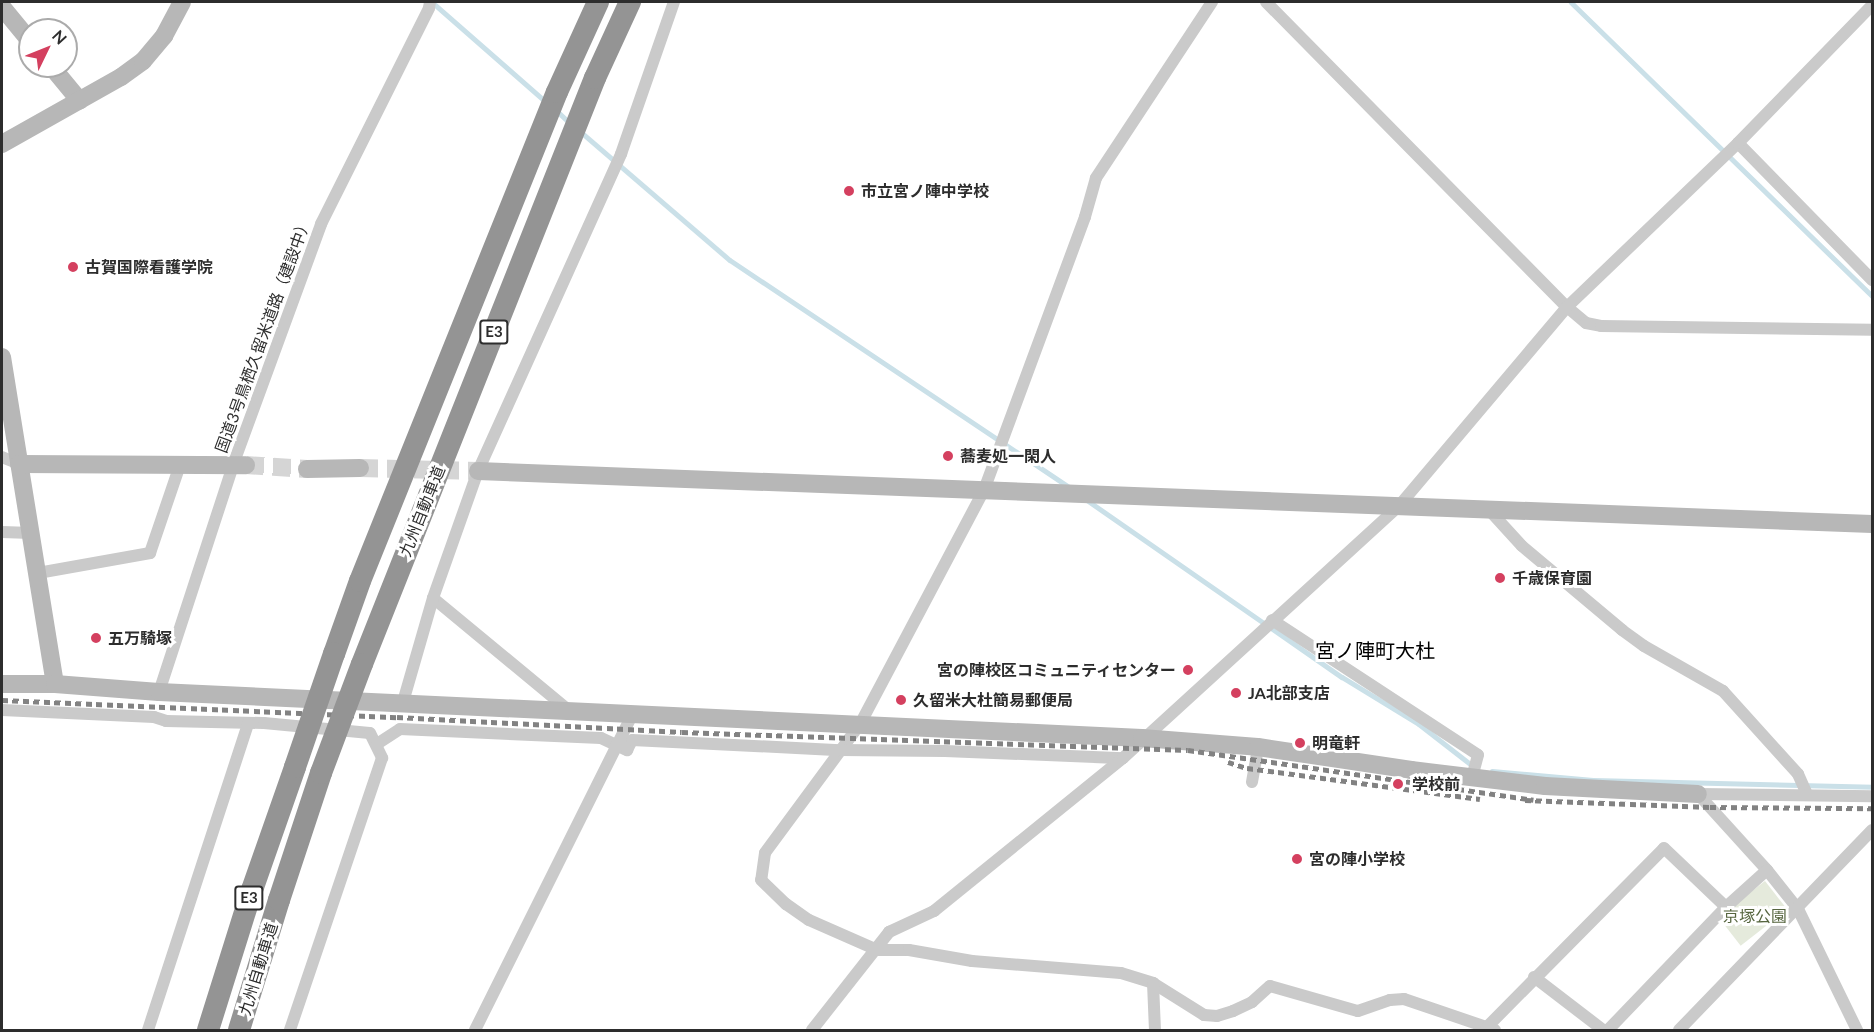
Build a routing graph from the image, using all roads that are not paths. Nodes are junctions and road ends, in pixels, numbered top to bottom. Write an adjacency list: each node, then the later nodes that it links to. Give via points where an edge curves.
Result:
1 (182, 2): 12 (street, via 165,36 143,61)
2 (598, 2): 64 (highway, 九州自動車道 / E3, bridge, via 548,115 360,581 252,890)
3 (630, 2): 65 (highway, 九州自動車道 / E3, bridge, via 595,78 362,664 321,773)
4 (674, 2): 25 (street, via 621,154)
5 (1212, 2): 26 (street, via 1096,178)
6 (1266, 2): 16 (street)
7 (427, 4): 22 (street, 国道3号鳥栖久留米道路（建設中）, via 321,224)
8 (1872, 6): 13 (street)
9 (2, 7): 10 (street)
10 (18, 26)
11 (61, 78): 12 (street)
12 (81, 101): 14 (street)
13 (1738, 143): 15 (street); 16 (street)
14 (2, 144)
15 (1872, 280)
16 (1567, 307): 17 (street, via 1586,323 1601,326); 27 (street)
17 (1872, 330)
18 (2, 357): 20 (street)
19 (2, 457): 20 (street)
20 (19, 464): 21 (street); 31 (street)
21 (180, 465): 22 (street); 32 (street, via 150,553)
22 (239, 465): 37 (street, 国道3号鳥栖久留米道路（建設中）)
23 (360, 468): 24 (street)
24 (307, 469)
25 (478, 471): 26 (street); 33 (street)
26 (984, 490): 27 (street); 43 (street)
27 (1398, 507): 28 (street); 34 (street)
28 (1490, 511): 29 (street); 53 (street, via 1522,546 1622,630 1723,690 1798,774)
29 (1872, 525)
30 (2, 532): 31 (street)
31 (31, 533): 32 (street)
32 (38, 573): 36 (street)
33 (433, 598): 38 (street); 40 (street)
34 (1272, 620): 44 (street); 50 (street, via 1478,755)
35 (2, 684): 36 (street)
36 (55, 684): 37 (street)
37 (159, 693): 38 (street)
38 (403, 702): 40 (street)
39 (2, 710): 42 (street)
40 (573, 712): 41 (street)
41 (632, 715): 43 (street); 46 (street)
42 (248, 724): 45 (street, via 360,731 370,733); 63 (street)
43 (860, 724): 44 (street); 48 (street)
44 (1142, 738): 47 (street); 49 (street)
45 (377, 744): 46 (street, via 400,729 601,738); 66 (street, via 382,758)
46 (617, 746): 48 (street, via 627,750 632,740); 67 (street)
47 (1258, 747): 50 (street); 51 (street)
48 (840, 750): 49 (street); 59 (street, via 765,853 761,880 809,920)
49 (1123, 759): 59 (street, via 934,910 889,932)
50 (1472, 777): 52 (street, via 1545,786)
51 (1252, 782)
52 (1698, 794): 53 (street); 56 (street)
53 (1807, 794): 54 (street)
54 (1872, 796)
55 (1872, 830): 58 (street)
56 (1767, 870): 57 (street); 58 (street)
57 (1726, 907): 60 (street, via 1664,848); 71 (street)
58 (1798, 909): 72 (street); 73 (street)
59 (877, 950): 61 (street, via 909,950 972,961 1121,973); 68 (street)
60 (1534, 977): 62 (street); 70 (street)
61 (1153, 983): 62 (street, via 1204,1015 1233,1011 1252,1002 1270,986 1358,1011 1404,999); 69 (street)
62 (1490, 1029)
63 (148, 1030)
64 (208, 1030)
65 (239, 1030)
66 (290, 1030)
67 (475, 1030)
68 (812, 1030)
69 (1155, 1030)
70 (1603, 1030)
71 (1608, 1030)
72 (1679, 1030)
73 (1857, 1030)

